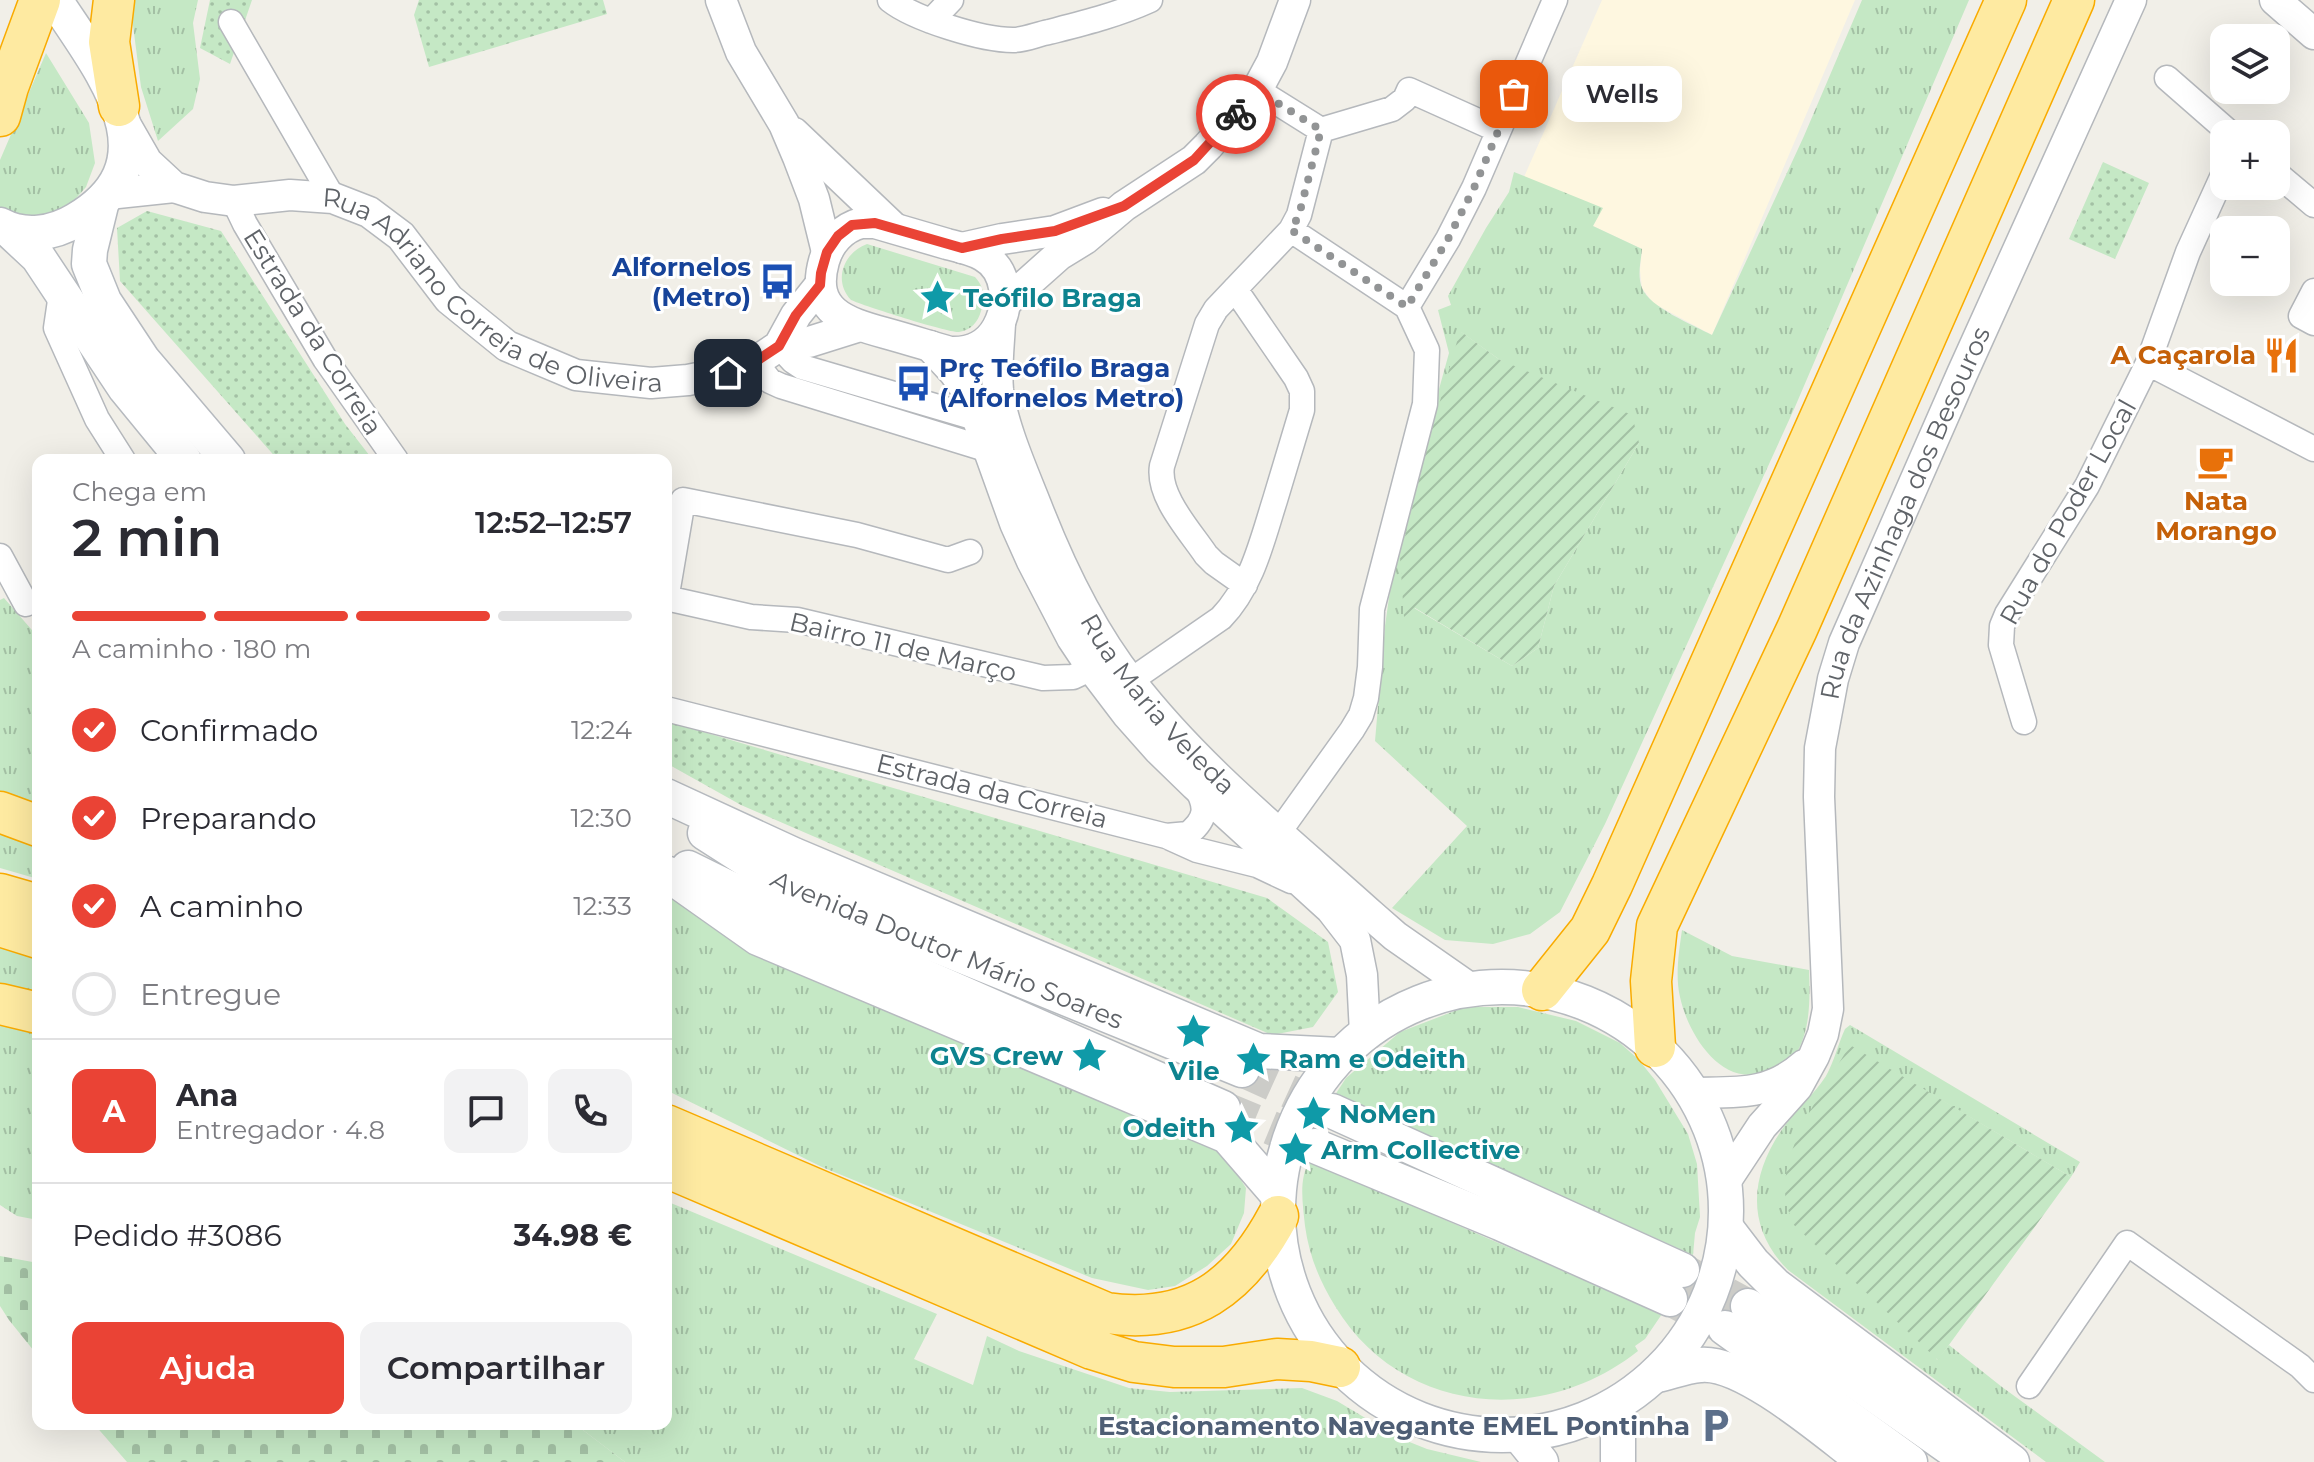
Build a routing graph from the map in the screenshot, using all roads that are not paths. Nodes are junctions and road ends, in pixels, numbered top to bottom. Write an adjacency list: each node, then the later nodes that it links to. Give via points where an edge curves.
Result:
1 (40, 0): 20 (highway)
2 (55, 0): 19 (main road)
3 (114, 0): 19 (highway, via 109,42)
4 (721, 0): 22 (street, via 741,52)
5 (890, 0): 14 (street)
6 (951, 0): 14 (street)
7 (1150, 0): 14 (street, via 1116,15 1015,40)
8 (1295, 0): 18 (street)
9 (1555, 0): 24 (street)
10 (2006, 0): 81 (highway, via 1590,930)
11 (2074, 0): 85 (highway, via 1797,629 1657,926 1651,981)
12 (2131, 0): 86 (street, Rua da Azinhaga dos Besouros, via 1836,667 1820,748 1828,1009)
13 (2275, 0): 16 (street)
14 (931, 21)
15 (231, 22): 28 (street)
16 (2314, 34)
17 (2167, 78): 21 (street)
18 (1257, 90): 23 (street); 32 (street, via 1194,160)
19 (122, 114): 26 (street, Rua Adriano Correia de Oliveira, via 147,162); 27 (main road, via 126,153)
20 (0, 116)
21 (2215, 120)
22 (784, 124): 34 (street); 37 (street)
23 (1321, 130): 24 (street, via 1392,109 1409,90); 35 (street)
24 (1498, 130): 42 (street, via 1448,239)
25 (2290, 185): 31 (street)
26 (174, 187): 27 (street, Rua Adriano Correia de Oliveira); 30 (street, Rua Adriano Correia de Oliveira)
27 (105, 198): 33 (main road, via 64,227 33,233); 54 (main road, via 89,264 104,301 143,360)
28 (333, 198): 30 (street, Rua Adriano Correia de Oliveira, via 290,195); 47 (street, Rua Adriano Correia de Oliveira, via 369,212 401,236 449,299 507,346 576,375 651,383 688,380 728,373)
29 (2212, 200): 48 (street, Rua do Poder Local)
30 (234, 201): 55 (street, Estrada da Correia, via 325,359)
31 (2314, 205)
32 (1124, 206): 36 (street, via 1055,231); 43 (street, via 1059,255)
33 (5, 228): 41 (main road, via 38,257)
34 (894, 228): 36 (street); 37 (street, via 852,225)
35 (1291, 230): 39 (street); 42 (street)
36 (962, 248): 43 (street, via 983,256 1001,276)
37 (827, 252): 38 (street)
38 (820, 285): 45 (street, via 828,306); 47 (street)
39 (1235, 289): 59 (street, via 1296,378 1303,402); 59 (street, via 1216,309 1200,340 1160,477 1206,555)
40 (2314, 291): 44 (street, via 2301,316)
41 (61, 294): 52 (street, via 56,328 97,419); 53 (main road, via 125,388)
42 (1407, 307): 71 (street, via 1427,350 1425,404 1372,609 1366,698 1352,730)
43 (1002, 313): 46 (street, via 992,336 965,353); 50 (street, Rua Maria Veleda)
44 (2314, 323)
45 (860, 326): 46 (street); 47 (street, Rua Adriano Correia de Oliveira)
46 (930, 346): 49 (street, Rua Maria Veleda, via 964,386)
47 (767, 354): 49 (street); 50 (street, via 770,381 781,386)
48 (2148, 363): 51 (street); 65 (street, Rua do Poder Local, via 2083,494 2002,626 2001,645)
49 (979, 419): 50 (street, Rua Maria Veleda)
50 (1001, 446): 62 (street, Rua Maria Veleda, via 1015,523); 63 (street, Rua Maria Veleda, via 1074,591)
51 (2314, 449)
52 (119, 454)
53 (179, 454)
54 (223, 454)
55 (392, 454)
56 (970, 552): 58 (street, Bairro 11 de Março, via 948,560 857,535 683,500)
57 (0, 556): 61 (street)
58 (672, 564)
59 (1245, 585): 63 (street, via 1221,618)
60 (672, 600): 62 (street, Bairro 11 de Março, via 751,617 797,620 1043,678 1073,677)
61 (26, 604)
62 (1092, 668): 66 (street, Rua Maria Veleda, via 1127,714)
63 (1130, 681): 71 (street, Rua Maria Veleda, via 1211,770)
64 (672, 711): 72 (street, Estrada da Correia)
65 (2024, 722)
66 (1195, 785): 72 (street, via 1203,798 1202,819 1188,834); 75 (street, Rua Maria Veleda)
67 (672, 799): 84 (main road, via 1259,1051)
68 (0, 812): 70 (highway)
69 (672, 813): 87 (main road, Avenida Doutor Mário Soares, via 783,883)
70 (32, 824)
71 (1279, 832): 80 (street, Rua Maria Veleda, via 1395,936)
72 (1166, 836): 75 (street, Estrada da Correia, via 1257,865)
73 (672, 861): 89 (main road, Avenida Doutor Mário Soares)
74 (672, 877): 97 (main road, via 758,938 1227,1136)
75 (1311, 891): 84 (street, Rua Maria Veleda, via 1331,909 1360,953)
76 (0, 894): 77 (highway)
77 (32, 903)
78 (0, 926): 79 (highway)
79 (32, 936)
80 (1471, 989): 81 (main road); 84 (main road, via 1397,1012)
81 (1542, 990): 85 (main road, via 1621,1021)
82 (0, 1004): 83 (highway)
83 (32, 1012)
84 (1352, 1044): 97 (main road, via 1320,1079 1291,1134)
85 (1655, 1047): 88 (main road)
86 (1814, 1056): 88 (street, via 1772,1086); 96 (street, Rua da Azinhaga dos Besouros)
87 (1242, 1070)
88 (1693, 1093): 96 (main road, via 1719,1151)
89 (1223, 1108)
90 (1332, 1111): 94 (main road, via 1676,1285 1500,1223)
91 (672, 1118): 93 (highway)
92 (672, 1127): 93 (highway)
93 (710, 1143): 97 (highway, via 1090,1307 1128,1316 1170,1312 1219,1290 1262,1243)
94 (1315, 1146)
95 (673, 1170): 99 (highway, via 1092,1349 1134,1362 1224,1367 1277,1359)
96 (1725, 1182): 98 (main road)
97 (1278, 1205): 99 (main road, via 1286,1271 1295,1297)
98 (1727, 1229): 100 (main road, via 1712,1294 1679,1351); 110 (main road, via 1775,1285)
99 (1340, 1367): 104 (main road, via 1378,1398 1422,1421 1471,1434)
100 (1657, 1375): 103 (main road); 107 (main road, via 1701,1364 1722,1366 1760,1384)
101 (2314, 1380): 102 (street, via 2127,1243)
102 (2029, 1386)
103 (1618, 1405): 104 (main road, via 1554,1431); 106 (main road)
104 (1520, 1436): 105 (main road)
105 (1541, 1462)
106 (1618, 1462)
107 (1865, 1462)
108 (1910, 1462): 109 (main road, via 1736,1317)
109 (1970, 1462)
110 (2012, 1462)

